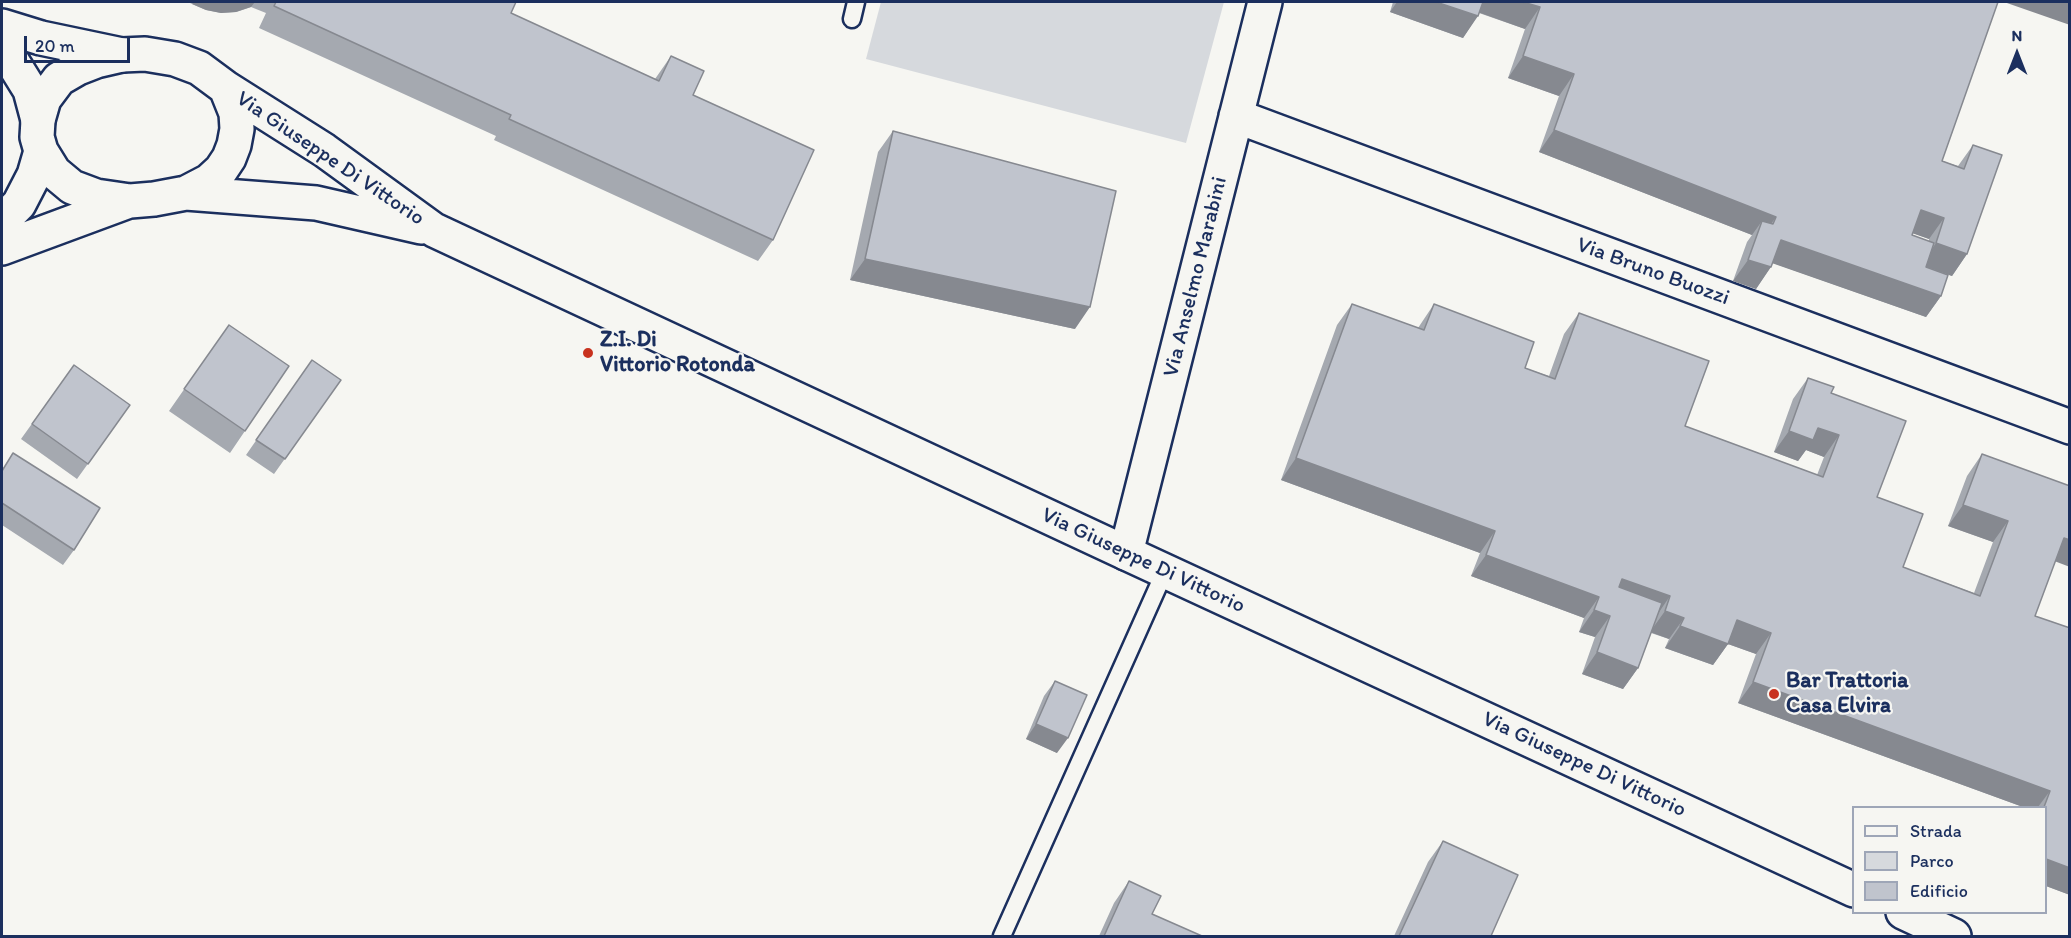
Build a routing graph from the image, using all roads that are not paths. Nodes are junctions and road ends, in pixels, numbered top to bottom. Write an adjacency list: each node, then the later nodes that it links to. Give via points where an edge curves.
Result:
1 (856, 2): 3 (lane)
2 (1265, 2): 8 (street, Via Anselmo Marabini)
3 (852, 19)
4 (2, 26): 6 (street, Via Giuseppe Di Vittorio)
5 (2, 45): 9 (street, Via Giuseppe Di Vittorio, via 30,90)
6 (122, 55): 7 (street, Via Giuseppe Di Vittorio, via 175,59 199,68); 9 (street, Via Giuseppe Di Vittorio, via 96,61 59,79 44,99)
7 (226, 88): 10 (street, Via Giuseppe Di Vittorio, via 236,113 234,145 221,170); 13 (street, Via Giuseppe Di Vittorio, via 324,150)
8 (1236, 116): 15 (street, Via Bruno Buozzi); 16 (street, Via Anselmo Marabini)
9 (39, 135): 11 (street, Via Giuseppe Di Vittorio, via 54,172 72,188); 12 (street, Via Giuseppe Di Vittorio, via 34,175 19,204)
10 (186, 193): 11 (street, Via Giuseppe Di Vittorio); 13 (street, Via Giuseppe Di Vittorio, via 316,203)
11 (130, 201): 14 (street, Via Giuseppe Di Vittorio)
12 (2, 221)
13 (434, 230): 16 (street, Via Giuseppe Di Vittorio)
14 (2, 248)
15 (2070, 427)
16 (1126, 553): 17 (street, Via Giuseppe Di Vittorio)
17 (1165, 571): 18 (street, Via Giuseppe Di Vittorio); 20 (lane)
18 (1852, 889)
19 (1907, 914): 21 (street)
20 (1002, 936)
21 (1954, 936)

